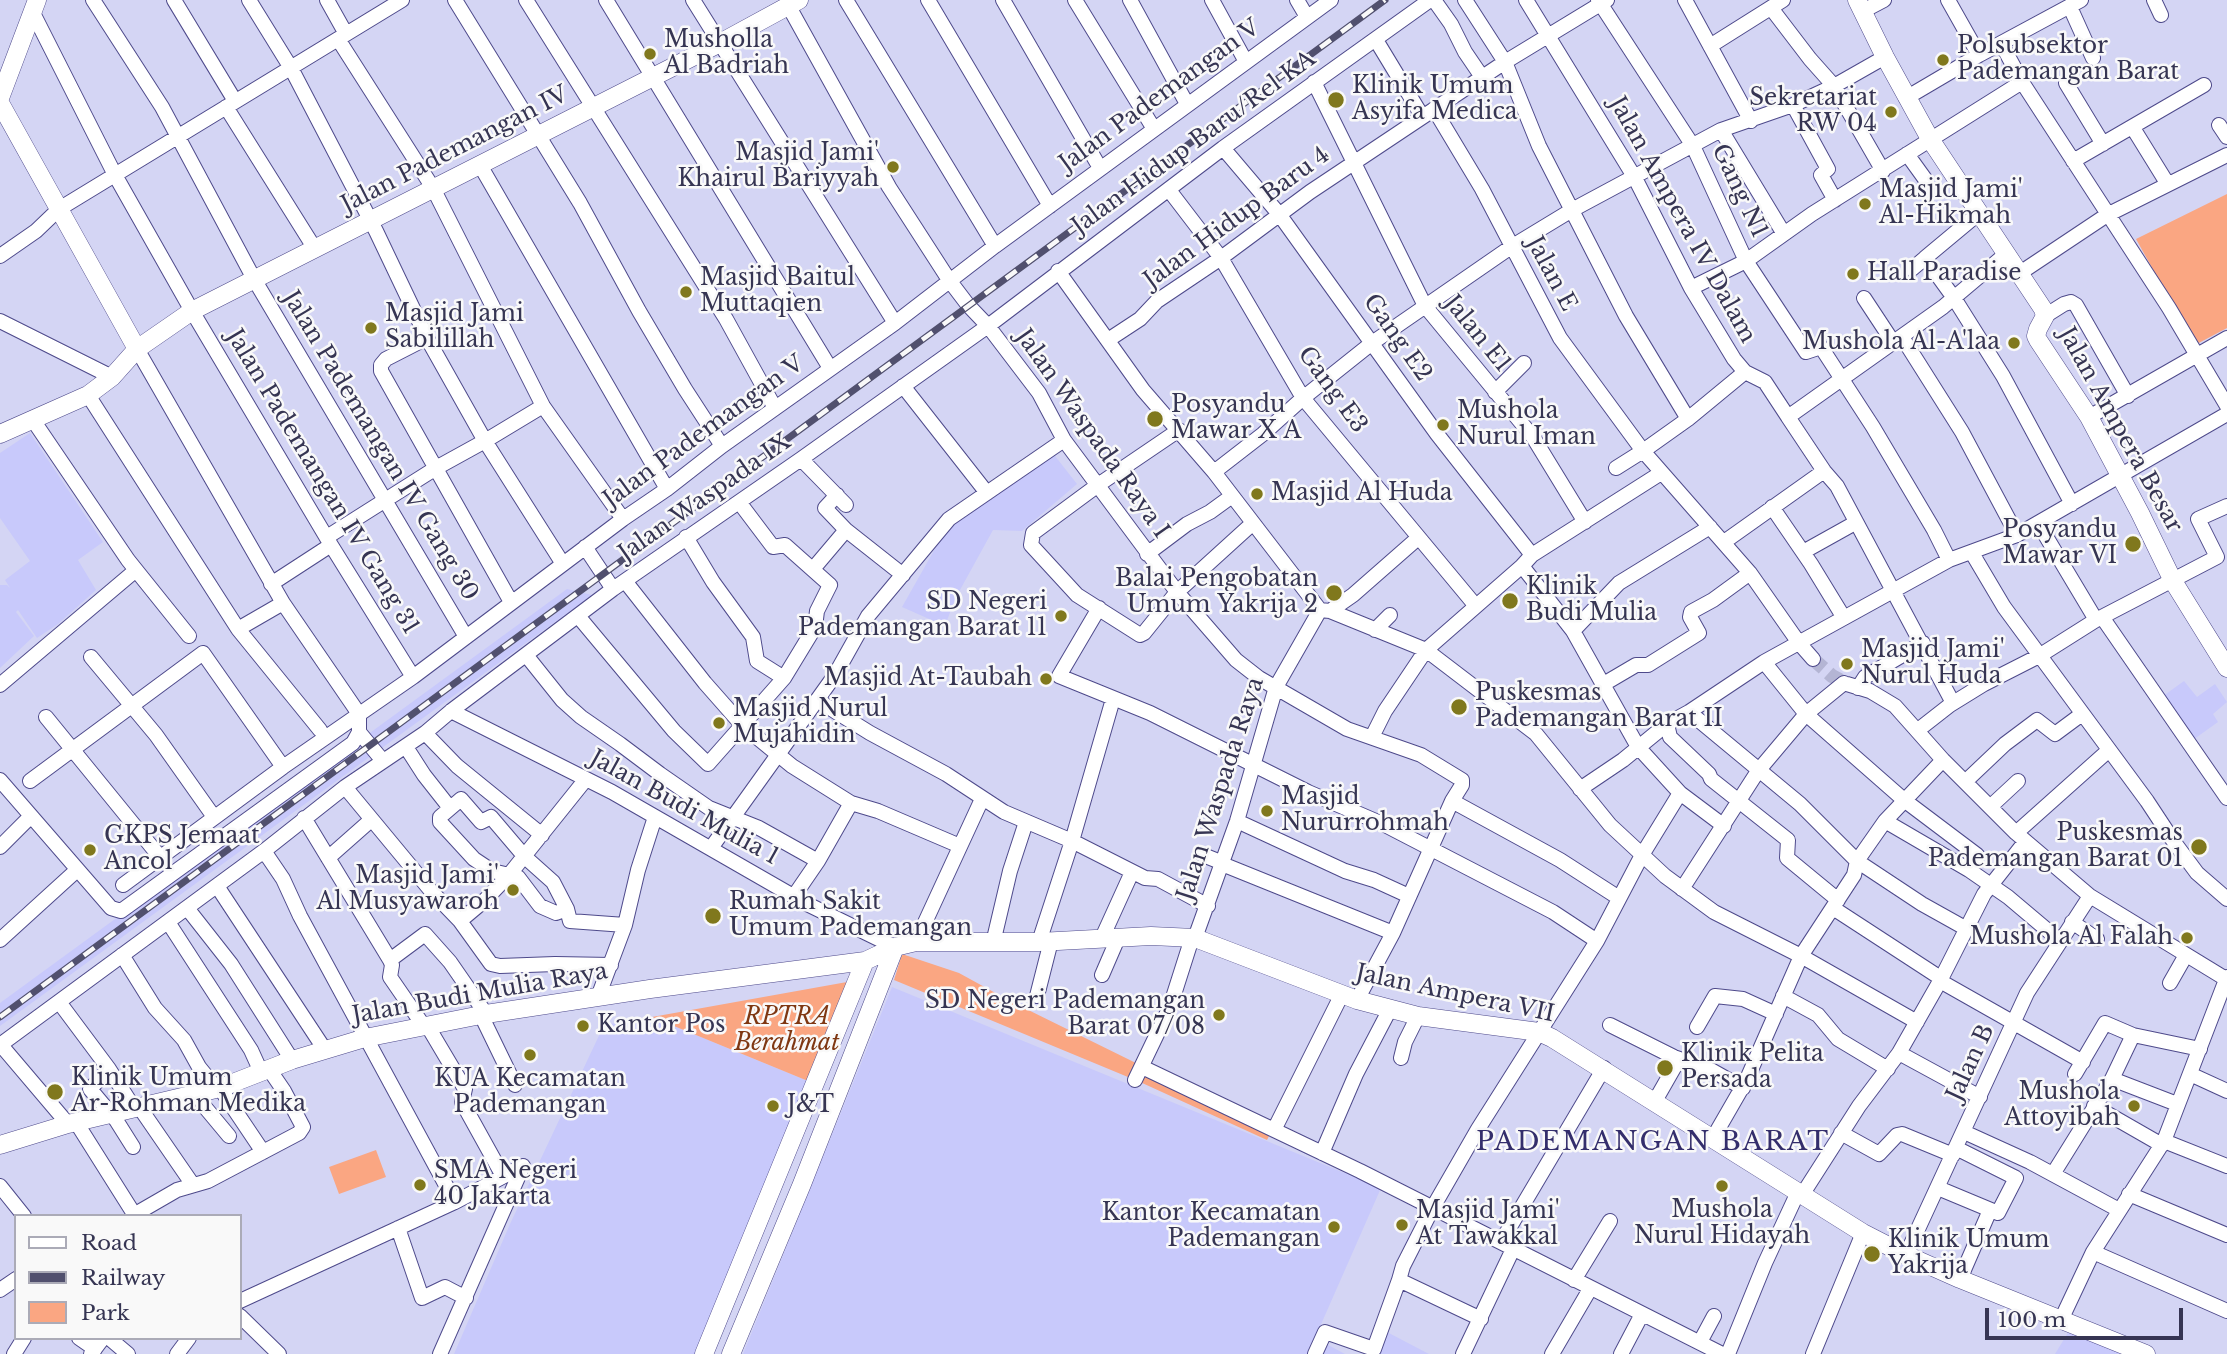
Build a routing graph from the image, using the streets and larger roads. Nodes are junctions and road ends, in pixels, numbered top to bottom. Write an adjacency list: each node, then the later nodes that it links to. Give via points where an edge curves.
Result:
1 (93, 0): 64 (street, Jalan Pademangan IV Gang 30)
2 (174, 0): 53 (street)
3 (249, 0): 44 (street)
4 (327, 0): 33 (street)
5 (402, 0): 33 (street)
6 (455, 0): 63 (street)
7 (527, 0): 56 (street)
8 (606, 0): 45 (street)
9 (694, 0): 36 (street)
10 (846, 0): 91 (street)
11 (929, 0): 83 (street)
12 (1003, 0): 74 (street)
13 (1076, 0): 61 (street)
14 (1130, 0): 54 (street)
15 (1212, 0): 42 (street)
16 (1297, 0): 32 (street)
17 (1331, 0): 32 (street, Jalan Pademangan V)
18 (1432, 0): 35 (street, Jalan Hidup Baru/Rel KA); 46 (street)
19 (1465, 0): 43 (street)
20 (1526, 0): 34 (street, Jalan Ampera IV Dalam)
21 (1685, 0): 38 (street)
22 (1884, 0): 29 (street)
23 (1948, 0): 39 (street)
24 (2154, 0): 31 (street)
25 (1602, 1): 34 (street, Jalan Hidup Baru 4); 67 (street, Gang N1)
26 (793, 3): 36 (street, Jalan Pademangan IV); 103 (street, Jalan Waspada Raya I, via 889,187)
27 (2076, 3): 37 (street); 41 (street)
28 (1777, 4): 38 (street); 51 (street, via 1810,59)
29 (1860, 5): 40 (street, Jalan Ampera Besar)
30 (35, 6): 57 (street); 76 (street, Jalan Pademangan IV Gang 31)
31 (2161, 15)
32 (1307, 17): 42 (street, Jalan Pademangan V)
33 (342, 36): 44 (street); 80 (street)
34 (1550, 36): 43 (street, Jalan Hidup Baru 4); 77 (street, Jalan Ampera IV Dalam)
35 (1376, 40): 47 (street, Jalan Hidup Baru/Rel KA); 58 (street, Jalan E)
36 (720, 43): 45 (street, Jalan Pademangan IV); 111 (street)
37 (2001, 43): 39 (street); 48 (street)
38 (1710, 46): 59 (street)
39 (1979, 55): 52 (street)
40 (1885, 57): 51 (street); 52 (street, Jalan Ampera Besar)
41 (2093, 58)
42 (1246, 62): 54 (street, Jalan Pademangan V)
43 (1505, 62): 46 (street, Jalan Hidup Baru 4); 85 (street, via 1539,146)
44 (291, 68): 53 (street); 89 (street)
45 (653, 77): 56 (street, Jalan Pademangan IV); 121 (street)
46 (1482, 77): 58 (street, Jalan Hidup Baru 4)
47 (1314, 82): 68 (street, Jalan Hidup Baru/Rel KA); 72 (street, Jalan E1)
48 (2022, 82): 65 (street); 71 (street)
49 (2066, 83): 66 (street)
50 (2204, 85): 60 (street)
51 (1834, 86): 55 (street); 75 (street)
52 (1906, 98): 65 (street, Jalan Ampera Besar)
53 (231, 104): 64 (street); 93 (street)
54 (1187, 104): 61 (street, Jalan Pademangan V)
55 (1793, 104): 59 (street); 82 (street, via 1828,169 1821,175)
56 (594, 107): 63 (street, Jalan Pademangan IV); 132 (street, via 726,319)
57 (2, 110): 84 (street)
58 (1428, 112): 72 (street, Jalan Hidup Baru 4); 92 (street, Jalan E, via 1482,189)
59 (1751, 121): 62 (street)
60 (2133, 128): 66 (street); 79 (street)
61 (1154, 129): 74 (street, Jalan Pademangan V)
62 (1721, 130): 67 (street); 90 (street)
63 (538, 135): 73 (street, Jalan Pademangan IV); 142 (street)
64 (178, 136): 76 (street); 102 (street, Jalan Pademangan IV Gang 30)
65 (1930, 139): 69 (street); 86 (street, Jalan Ampera Besar)
66 (2103, 144): 71 (street)
67 (1693, 146): 77 (street); 98 (street, Gang N1)
68 (1223, 148): 81 (street, Jalan Hidup Baru/Rel KA); 87 (street, Gang E2)
69 (1907, 154): 75 (street); 78 (street)
70 (2227, 155): 79 (street)
71 (2073, 162): 88 (street)
72 (1354, 163): 87 (street, Jalan Hidup Baru 4); 107 (street, Jalan E1)
73 (480, 165): 80 (street, Jalan Pademangan IV); 152 (street)
74 (1100, 168): 83 (street, Jalan Pademangan V)
75 (1883, 171): 82 (street)
76 (115, 175): 84 (street); 108 (street, Jalan Pademangan IV Gang 31)
77 (1635, 178): 85 (street); 104 (street, Jalan Ampera IV Dalam)
78 (1925, 179)
79 (2167, 184): 88 (street)
80 (433, 188): 89 (street, Jalan Pademangan IV); 130 (street)
81 (1169, 190): 96 (street, Gang E3); 100 (street, Jalan Hidup Baru/Rel KA)
82 (1835, 200): 90 (street)
83 (1050, 206): 91 (street, Jalan Pademangan V)
84 (60, 209): 95 (street); 118 (street)
85 (1573, 210): 92 (street); 136 (street, via 1626,316)
86 (1979, 213): 94 (street, Jalan Ampera Besar); 97 (street)
87 (1279, 214): 96 (street, Jalan Hidup Baru 4); 117 (street, Gang E2)
88 (2107, 215): 101 (street); 119 (street)
89 (370, 220): 93 (street, Jalan Pademangan IV); 113 (street)
90 (1784, 234): 98 (street)
91 (995, 246): 103 (street, Jalan Pademangan V)
92 (1511, 247): 107 (street); 143 (street, Jalan E, via 1560,338)
93 (315, 248): 102 (street, Jalan Pademangan IV)
94 (2007, 253): 101 (street, Jalan Ampera Besar); 106 (street)
95 (0, 256)
96 (1221, 258): 115 (street, Jalan Hidup Baru 4); 129 (street, Gang E3)
97 (1925, 258): 99 (street); 106 (street)
98 (1746, 261): 104 (street); 124 (street, Gang N1, via 1806,352 1821,347)
99 (1912, 269)
100 (1058, 271): 112 (street, Jalan Hidup Baru/Rel KA); 115 (street)
101 (2020, 274): 109 (street, Jalan Ampera Besar)
102 (254, 279): 108 (street, Jalan Pademangan IV); 155 (street, Jalan Pademangan IV Gang 30)
103 (949, 280): 111 (street, Jalan Pademangan V); 112 (street, Jalan Waspada Raya I)
104 (1691, 288): 122 (street, Jalan Ampera IV Dalam)
105 (1864, 298): 116 (street)
106 (1954, 298): 116 (street); 157 (street, via 2003,376)
107 (1425, 306): 117 (street); 126 (street, Jalan E1)
108 (192, 311): 118 (street, Jalan Pademangan IV); 170 (street, Jalan Pademangan IV Gang 31)
109 (2045, 316): 128 (street, via 2064,304 2076,305); 135 (street, Jalan Ampera Besar, via 2036,336)
110 (0, 321): 123 (street)
111 (895, 323): 121 (street, Jalan Pademangan V)
112 (989, 326): 125 (street, Jalan Waspada IX); 140 (street, Jalan Waspada Raya I, via 1039,393)
113 (427, 338): 141 (street); 145 (street, via 386,359 381,372)
114 (2227, 338): 119 (street)
115 (1108, 340): 138 (street)
116 (1898, 340): 124 (street); 167 (street, via 1962,432)
117 (1372, 343): 129 (street); 176 (street, Gang E2)
118 (137, 349): 123 (street, Jalan Pademangan IV); 185 (street)
119 (2196, 355): 128 (street); 131 (street)
120 (1524, 363): 126 (street)
121 (830, 368): 132 (street, Jalan Pademangan V)
122 (1745, 372): 134 (street, via 1765,382); 136 (street, Jalan Ampera IV Dalam)
123 (112, 377): 127 (street, Jalan Pademangan IV)
124 (1841, 380): 134 (street); 177 (street)
125 (903, 386): 144 (street, Jalan Waspada IX); 153 (street)
126 (1495, 392): 161 (street, Jalan E1, via 1533,438)
127 (88, 395): 137 (street, Jalan Pademangan IV); 198 (street)
128 (2128, 396): 135 (street)
129 (1303, 398): 148 (street); 169 (street, Gang E3)
130 (543, 407): 141 (street); 160 (street)
131 (2227, 407)
132 (775, 408): 142 (street, Jalan Pademangan V)
133 (2227, 414): 150 (street)
134 (1788, 416): 147 (street)
135 (2089, 417): 150 (street, Jalan Ampera Besar)
136 (1688, 419): 143 (street, Jalan Ampera IV Dalam)
137 (33, 421): 139 (street, Jalan Pademangan IV); 180 (street)
138 (1179, 430): 148 (street); 151 (street)
139 (0, 434)
140 (1064, 440): 151 (street, Jalan Waspada Raya I); 153 (street)
141 (485, 441): 145 (street); 178 (street)
142 (722, 446): 152 (street, Jalan Pademangan V)
143 (1643, 451): 146 (street, Jalan Ampera IV Dalam); 149 (street)
144 (802, 459): 156 (street, Jalan Waspada IX); 166 (street, via 841,500 825,508)
145 (436, 467): 155 (street); 189 (street)
146 (1616, 468)
147 (1824, 471): 159 (street); 163 (street)
148 (1214, 472): 154 (street)
149 (1661, 473): 161 (street); 165 (street)
150 (2120, 475): 157 (street); 184 (street, Jalan Ampera Besar)
151 (1097, 485): 175 (street, Jalan Waspada Raya I); 192 (street, via 1033,533 1031,545 1077,595)
152 (667, 489): 160 (street, Jalan Pademangan V)
153 (987, 493): 182 (street, via 949,519)
154 (1232, 496): 162 (street); 175 (street)
155 (384, 501): 170 (street); 202 (street, Jalan Pademangan IV Gang 30)
156 (739, 502): 168 (street, Jalan Waspada IX); 179 (street, via 773,547 785,545)
157 (2072, 503): 164 (street)
158 (2227, 506): 184 (street, via 2198,519 2217,557)
159 (1772, 507): 171 (street); 173 (street)
160 (623, 519): 172 (street, Jalan Pademangan V)
161 (1585, 522): 176 (street)
162 (1253, 523): 187 (street); 193 (street)
163 (1855, 523): 173 (street); 188 (street)
164 (2038, 523): 167 (street); 197 (street)
165 (1710, 527): 171 (street); 200 (street, via 1619,583)
166 (846, 530): 179 (street); 182 (street)
167 (2017, 534): 174 (street)
168 (685, 537): 183 (street, Jalan Waspada IX); 213 (street, via 753,637 757,661)
169 (1418, 538): 191 (street, Gang E3); 193 (street, via 1347,599)
170 (329, 541): 185 (street); 212 (street, Jalan Pademangan IV Gang 31)
171 (1724, 542): 181 (street)
172 (585, 547): 178 (street, Jalan Pademangan V); 186 (street)
173 (1803, 552): 196 (street)
174 (1972, 553): 177 (street); 207 (street)
175 (1147, 554): 187 (street, Jalan Waspada Raya I)
176 (1527, 560): 191 (street); 200 (street, Gang E2)
177 (1949, 560): 188 (street)
178 (563, 564): 189 (street, Jalan Pademangan V)
179 (813, 569): 213 (street, via 830,585 817,611 816,628)
180 (135, 570): 201 (street); 214 (street)
181 (1750, 573): 203 (street); 215 (street, via 1691,612 1689,617 1699,633 1648,666 1636,666)
182 (903, 575): 219 (street, via 868,616)
183 (625, 581): 186 (street, Jalan Waspada IX); 229 (street)
184 (2173, 581): 197 (street); 211 (street, Jalan Ampera Besar)
185 (271, 584): 190 (street)
186 (613, 589): 195 (street, Jalan Waspada IX)
187 (1177, 592): 192 (street, via 1142,635); 217 (street, Jalan Waspada Raya I, via 1236,660)
188 (1892, 592): 196 (street); 204 (street)
189 (511, 602): 202 (street, Jalan Pademangan V)
190 (283, 603): 198 (street); 224 (street)
191 (1475, 605): 205 (street)
192 (1099, 608): 218 (street, via 1059,676)
193 (1325, 611): 199 (street); 217 (street, Jalan Waspada Raya)
194 (1390, 615): 199 (street)
195 (578, 616): 206 (street, Jalan Waspada IX); 229 (street, via 674,731 708,764)
196 (1844, 618): 203 (street)
197 (2099, 619): 207 (street); 253 (street)
198 (238, 629): 230 (street)
199 (1375, 630): 205 (street)
200 (1573, 631): 215 (street, Gang E2)
201 (189, 636)
202 (466, 636): 212 (street, Jalan Pademangan V)
203 (1799, 643): 209 (street); 210 (street)
204 (1923, 643): 216 (street); 220 (street)
205 (1426, 650): 234 (street); 251 (street, via 1536,734)
206 (526, 654): 222 (street, Jalan Waspada IX); 266 (street, via 581,717 709,808)
207 (2039, 656): 220 (street); 226 (street)
208 (91, 657): 221 (street)
209 (1813, 659)
210 (1764, 662): 223 (street); 225 (street)
211 (2227, 668)
212 (413, 677): 224 (street, Jalan Pademangan V)
213 (784, 678): 229 (street)
214 (0, 685)
215 (1602, 685): 236 (street, Gang E2)
216 (1850, 685): 225 (street); 231 (street, via 1881,696)
217 (1276, 687): 234 (street, Jalan Waspada Raya I, via 1347,729); 242 (street, Jalan Waspada Raya)
218 (1113, 699): 242 (street); 273 (street)
219 (817, 700): 239 (street); 254 (street)
220 (1953, 703): 231 (street)
221 (131, 704): 237 (street); 243 (street, via 203,653); 262 (street)
222 (450, 711): 233 (street, Jalan Waspada IX); 245 (street, Jalan Budi Mulia 1)
223 (1689, 712): 228 (street); 244 (street)
224 (359, 714): 232 (street); 243 (street, Jalan Pademangan V)
225 (1806, 714): 244 (street); 255 (street)
226 (2082, 715): 238 (street); 248 (street, via 2055,734 2036,720)
227 (46, 717): 237 (street)
228 (1667, 724): 236 (street); 257 (street, via 1670,737)
229 (742, 725): 239 (street)
230 (320, 730)
231 (1918, 730): 240 (street)
232 (359, 732): 241 (street); 287 (street, via 353,743 121,911 111,908)
233 (425, 733): 235 (street, Jalan Waspada IX); 271 (street, via 465,773)
234 (1372, 737): 256 (street, Jalan Waspada Raya I, via 1421,755 1462,780)
235 (406, 747): 241 (street, Jalan Waspada IX); 260 (street)
236 (1638, 747): 251 (street); 252 (street, Gang E2)
237 (73, 749): 247 (street); 282 (street)
238 (2109, 750): 272 (street); 299 (street, via 2197,873)
239 (779, 754): 258 (street); 266 (street)
240 (1943, 760): 248 (street); 255 (street)
241 (383, 761): 250 (street, Jalan Waspada IX)
242 (1254, 765): 267 (street, Jalan Waspada Raya); 278 (street)
243 (283, 767): 262 (street, Jalan Pademangan V)
244 (1758, 771): 257 (street); 285 (street, via 1800,804)
245 (586, 779): 264 (street, Jalan Budi Mulia 1); 271 (street)
246 (0, 780): 261 (street)
247 (30, 781)
248 (1966, 781): 259 (street)
249 (2018, 781): 259 (street)
250 (345, 787): 263 (street, Jalan Waspada IX); 265 (street)
251 (1580, 789): 280 (street)
252 (1680, 793): 270 (street, Gang E2); 280 (street)
253 (2227, 798)
254 (982, 799): 269 (street); 274 (street)
255 (1904, 800): 268 (street); 288 (street, via 1977,855)
256 (1452, 801): 278 (street); 298 (street)
257 (1738, 801): 270 (street); 300 (street, via 1788,840 1787,858)
258 (851, 803): 274 (street); 284 (street)
259 (1990, 807): 272 (street)
260 (450, 808): 281 (street, via 460,799 481,822 491,817); 290 (street, via 439,821 466,852 492,871)
261 (31, 816): 275 (street); 287 (street)
262 (214, 817): 282 (street, Jalan Pademangan V)
263 (304, 817): 277 (street, Jalan Waspada IX); 283 (street)
264 (655, 817): 276 (street, Jalan Budi Mulia 1); 307 (street)
265 (371, 820): 283 (street); 304 (street)
266 (734, 820): 276 (street); 284 (street, via 759,828)
267 (1237, 821): 286 (street, Jalan Waspada Raya); 296 (street)
268 (1885, 821): 285 (street); 288 (street)
269 (1027, 822): 273 (street); 318 (street)
270 (1724, 826): 294 (street)
271 (542, 835): 281 (street)
272 (2020, 837): 292 (street); 297 (street)
273 (1072, 841): 289 (street); 315 (street)
274 (960, 846): 317 (street)
275 (0, 847)
276 (711, 849): 295 (street, Jalan Budi Mulia 1)
277 (264, 851): 293 (street, Jalan Waspada IX); 347 (street)
278 (1431, 851): 296 (street); 316 (street, via 1553,912)
279 (1203, 855): 286 (street)
280 (1642, 855): 294 (street); 298 (street)
281 (525, 857): 290 (street); 303 (street, via 553,881)
282 (160, 858): 291 (street, Jalan Pademangan V)
283 (328, 859): 323 (street)
284 (818, 861): 295 (street)
285 (1857, 861): 300 (street); 308 (street)
286 (1222, 863): 301 (street, Jalan Waspada Raya); 309 (street)
287 (77, 870): 313 (street)
288 (1969, 870): 292 (street)
289 (1132, 872): 301 (street); 310 (street)
290 (509, 875): 303 (street, via 518,877 540,906 556,913); 304 (street)
291 (122, 884)
292 (1990, 885): 308 (street); 314 (street)
293 (217, 886): 302 (street, Jalan Waspada IX); 350 (street)
294 (1682, 889): 322 (street)
295 (794, 896): 319 (street, Jalan Budi Mulia 1)
296 (1409, 896): 309 (street)
297 (2090, 896): 306 (street, Jalan B); 320 (street)
298 (1619, 898): 316 (street)
299 (2227, 900)
300 (1836, 904): 322 (street); 328 (street)
301 (1208, 906): 311 (street, Jalan Waspada Raya)
302 (187, 908): 305 (street, Jalan Waspada IX); 354 (street, via 231,964)
303 (567, 909): 307 (street, via 571,922)
304 (460, 920): 325 (street, via 491,964 500,967)
305 (168, 922): 321 (street, Jalan Waspada IX); 358 (street)
306 (2072, 922): 312 (street); 314 (street, Jalan B)
307 (625, 925): 325 (street)
308 (1965, 928): 328 (street)
309 (1393, 933): 333 (street)
310 (1110, 938): 311 (street, Jalan Ampera VII); 315 (street, Jalan Ampera VII); 326 (street)
311 (1194, 938): 333 (street, Jalan Ampera VII); 373 (street, Jalan Waspada Raya, via 1170,1007 1139,1074)
312 (2097, 939)
313 (0, 940)
314 (2059, 940): 341 (street, Jalan B)
315 (1045, 941): 318 (street, Jalan Ampera VII); 330 (street)
316 (1597, 941): 345 (street)
317 (916, 942): 318 (street, Jalan Ampera VII); 319 (street, Jalan Ampera VII)
318 (993, 943)
319 (895, 947): 324 (street, Jalan Budi Mulia Raya); 391 (street)
320 (2186, 955): 327 (street); 329 (street)
321 (122, 956): 334 (street, Jalan Waspada IX); 362 (street, via 156,1008 184,1040 199,1068)
322 (1801, 956): 331 (street); 340 (street)
323 (390, 960): 338 (street, via 425,934 450,962); 342 (street, via 390,977)
324 (865, 961): 332 (street, Jalan Budi Mulia Raya); 387 (street)
325 (611, 965): 332 (street)
326 (1102, 975)
327 (2226, 978): 336 (street)
328 (1941, 980): 340 (street); 341 (street)
329 (2170, 983)
330 (1037, 996)
331 (1783, 996): 337 (street); 357 (street, via 1818,1016 1838,1039)
332 (598, 997): 338 (street, Jalan Budi Mulia Raya)
333 (1349, 998): 335 (street, Jalan Ampera VII); 373 (street)
334 (59, 1002): 348 (street, Jalan Waspada IX); 356 (street)
335 (1390, 1009): 339 (street, Jalan Ampera VII); 383 (street)
336 (2221, 1012): 349 (street)
337 (1776, 1014): 344 (street, via 1744,999 1715,996); 363 (street)
338 (483, 1015): 342 (street, Jalan Budi Mulia Raya); 361 (street)
339 (1418, 1016): 345 (street, Jalan Ampera VII); 352 (street)
340 (1917, 1022): 351 (street)
341 (2015, 1023): 346 (street, via 2079,1068 2104,1024); 366 (street, Jalan B)
342 (425, 1025): 347 (street, Jalan Budi Mulia Raya); 386 (street, via 465,1089 462,1102)
343 (1610, 1025): 353 (street)
344 (1697, 1027)
345 (1539, 1032): 355 (street, Jalan Ampera VII); 395 (street)
346 (2133, 1035): 349 (street); 360 (street)
347 (365, 1038): 350 (street, Jalan Budi Mulia Raya); 394 (street)
348 (0, 1045): 372 (street)
349 (2200, 1049): 359 (street)
350 (325, 1050): 354 (street, Jalan Budi Mulia Raya)
351 (1899, 1053): 357 (street); 366 (street)
352 (1401, 1058)
353 (1679, 1059): 363 (street); 367 (street)
354 (292, 1060): 358 (street, Jalan Budi Mulia Raya)
355 (1604, 1068): 367 (street, Jalan Ampera VII); 404 (street)
356 (109, 1069): 370 (street); 371 (street, via 90,1089)
357 (1888, 1069): 375 (street)
358 (265, 1071): 362 (street, Jalan Budi Mulia Raya); 381 (street, via 284,1091 303,1127)
359 (2190, 1074): 364 (street); 368 (street)
360 (2112, 1079): 368 (street); 369 (street)
361 (515, 1085)
362 (218, 1088): 365 (street, Jalan Budi Mulia Raya); 381 (street)
363 (1743, 1088): 377 (street)
364 (2227, 1091)
365 (197, 1093): 370 (street, Jalan Budi Mulia Raya); 376 (street)
366 (1980, 1097): 374 (street, Jalan B)
367 (1655, 1101): 377 (street, Jalan Ampera VII)
368 (2177, 1104): 378 (street)
369 (2094, 1107): 378 (street); 385 (street)
370 (137, 1108): 371 (street, Jalan Budi Mulia Raya); 388 (street)
371 (111, 1115): 372 (street, Jalan Budi Mulia Raya); 380 (street)
372 (72, 1123): 379 (street, Jalan Budi Mulia Raya); 398 (street)
373 (1274, 1130): 383 (street)
374 (1964, 1132): 382 (street, Jalan B); 385 (street)
375 (1841, 1133): 382 (street, via 1879,1154 1902,1134); 392 (street)
376 (229, 1136)
377 (1713, 1138): 392 (street, Jalan Ampera VII)
378 (2163, 1143): 384 (street); 393 (street)
379 (0, 1145)
380 (134, 1147)
381 (263, 1152): 388 (street)
382 (1955, 1152): 390 (street, Jalan B); 396 (street, via 2016,1177 2000,1211)
383 (1322, 1153): 395 (street)
384 (2227, 1166)
385 (2053, 1174): 397 (street)
386 (503, 1176): 394 (street); 411 (street, via 524,1168)
387 (775, 1178): 391 (street); 424 (street)
388 (193, 1185): 398 (street)
389 (0, 1186): 399 (street)
390 (1938, 1188): 396 (street); 406 (street, Jalan B)
391 (799, 1189): 425 (street)
392 (1800, 1194): 402 (street, Jalan Ampera VII); 431 (street, via 1765,1263)
393 (2129, 1194): 397 (street); 403 (street)
394 (455, 1202): 401 (street)
395 (1432, 1209): 404 (street); 408 (street)
396 (1990, 1210): 407 (street)
397 (2119, 1210): 405 (street)
398 (141, 1213)
399 (22, 1214)
400 (1611, 1220): 409 (street)
401 (398, 1228): 411 (street, via 422,1298 445,1287); 412 (street)
402 (1863, 1233): 406 (street, Jalan Ampera VII); 432 (street)
403 (2227, 1235)
404 (1507, 1245): 409 (street); 417 (street)
405 (2093, 1252): 413 (street); 418 (street)
406 (1906, 1255): 407 (street, Jalan Ampera VII)
407 (1960, 1279): 418 (street, Jalan Ampera VII)
408 (1399, 1280): 417 (street); 426 (street, via 1374,1349 1325,1332)
409 (1574, 1280): 410 (street)
410 (1590, 1289): 414 (street); 428 (street)
411 (466, 1298): 423 (street)
412 (242, 1300)
413 (2225, 1305)
414 (1642, 1314): 420 (street); 429 (street)
415 (1714, 1315): 420 (street)
416 (242, 1318): 422 (street)
417 (1481, 1319): 427 (street)
418 (2061, 1320): 433 (street, Jalan Ampera VII)
419 (111, 1340): 421 (street)
420 (1700, 1342): 430 (street)
421 (128, 1354)
422 (279, 1354)
423 (440, 1354)
424 (704, 1354)
425 (731, 1354)
426 (1315, 1354)
427 (1463, 1354)
428 (1552, 1354)
429 (1621, 1354)
430 (1722, 1354)
431 (1728, 1354)
432 (1813, 1354)
433 (2146, 1354)

